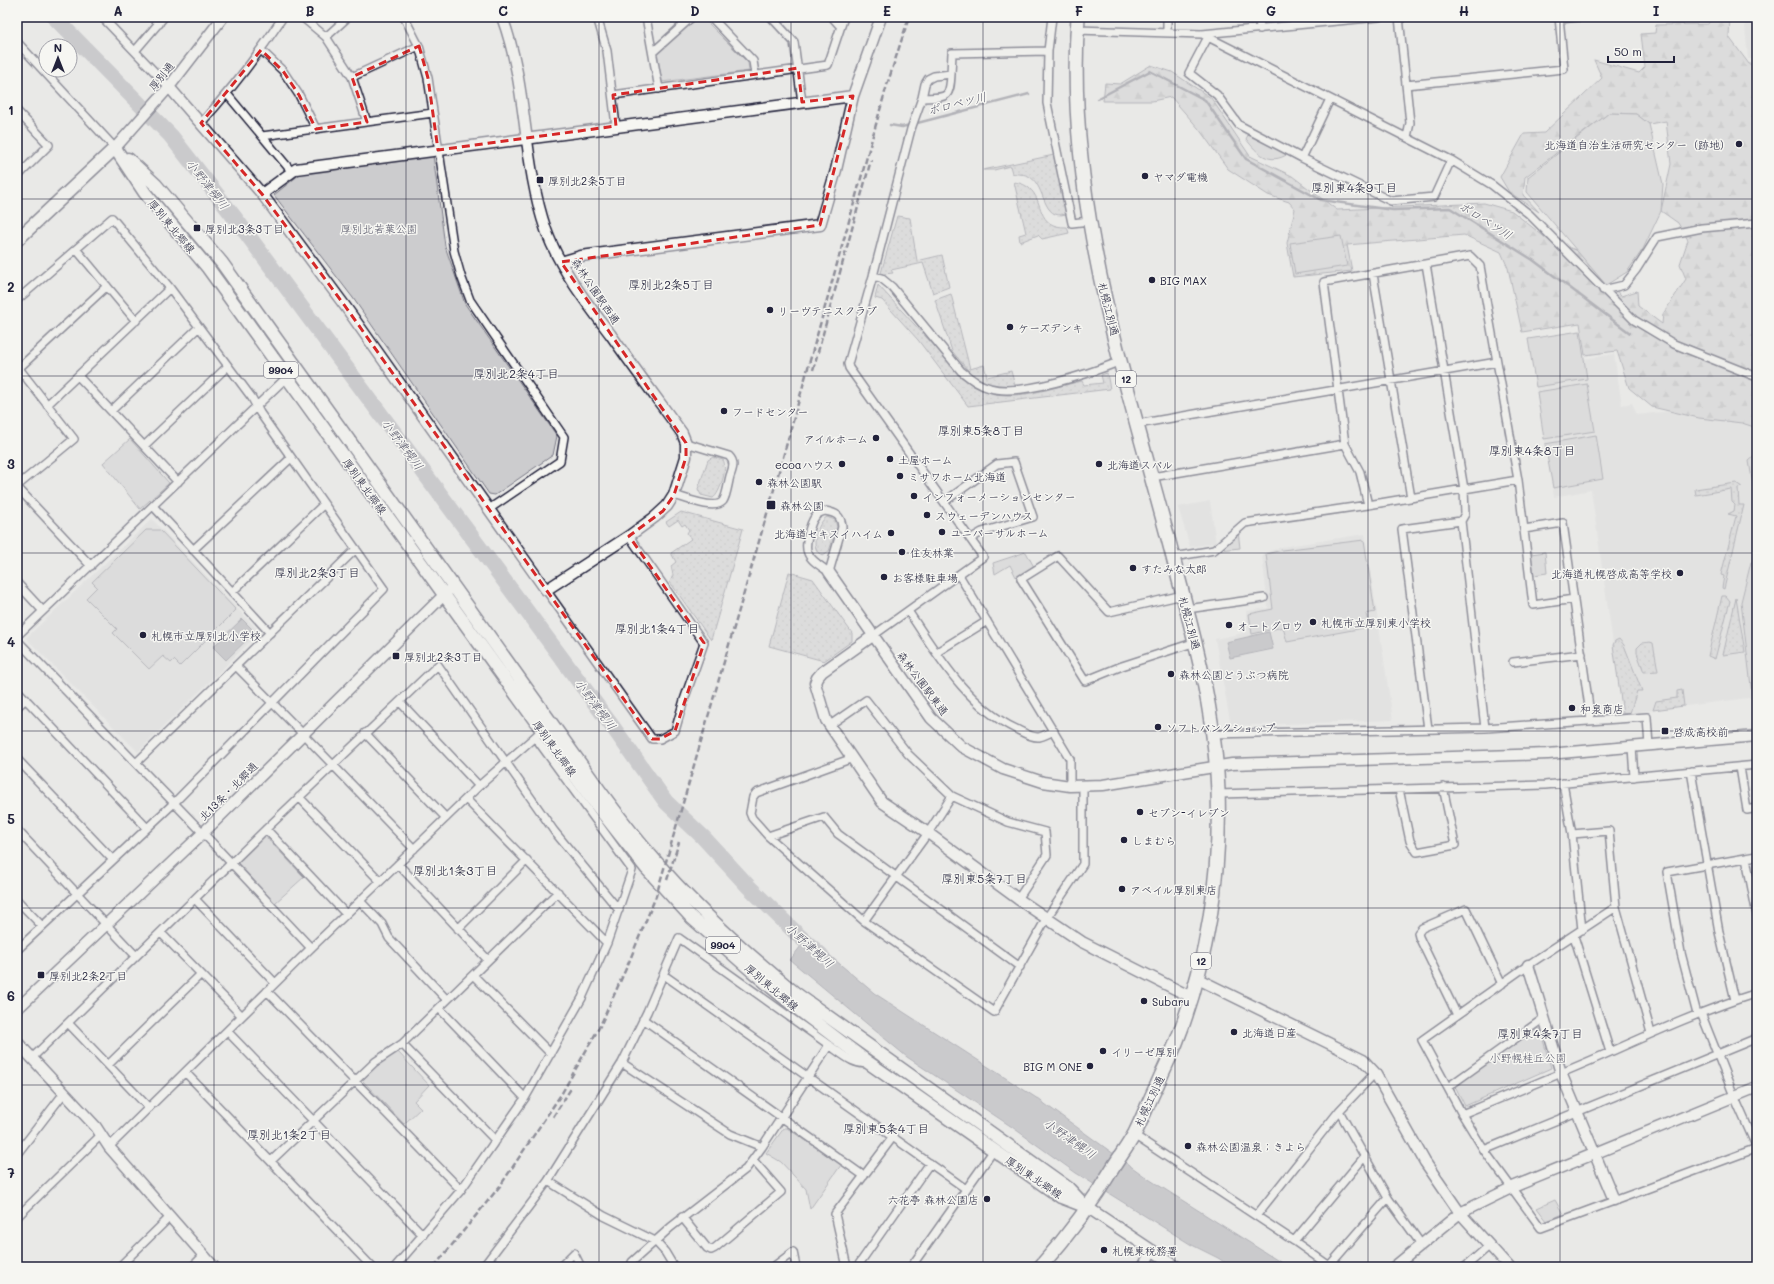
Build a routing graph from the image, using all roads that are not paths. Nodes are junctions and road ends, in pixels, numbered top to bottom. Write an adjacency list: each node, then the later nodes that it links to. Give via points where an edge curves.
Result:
1 (102, 17): 35 (street)
2 (153, 17): 26 (street)
3 (164, 17): 26 (street)
4 (223, 17): 43 (street, 厚別通)
5 (283, 17): 34 (street)
6 (302, 17): 31 (street)
7 (348, 17): 31 (street)
8 (404, 17): 33 (street)
9 (502, 17): 59 (street, 森林公園駅西通, via 518,72)
10 (597, 17): 46 (street, via 607,51)
11 (646, 17): 37 (street)
12 (692, 17): 37 (street)
13 (711, 17): 39 (street, via 753,61)
14 (771, 17): 38 (street, via 794,42)
15 (832, 17): 27 (street)
16 (844, 17): 27 (street)
17 (881, 17): 47 (street)
18 (1052, 17): 36 (street)
19 (1167, 17): 29 (street)
20 (1259, 17): 28 (street)
21 (1379, 17): 28 (street)
22 (1399, 17): 42 (street)
23 (1580, 17): 24 (street)
24 (1560, 18): 42 (street, via 1564,69)
25 (1078, 23): 29 (street); 67 (highway, 札幌江別通 / 12, via 1077,120)
26 (159, 24): 35 (street)
27 (840, 26): 38 (street, via 828,64)
28 (1260, 29): 30 (street)
29 (1167, 33): 30 (street)
30 (1205, 36): 49 (street); 62 (street, via 1189,74 1217,95 1239,125)
31 (326, 37): 41 (street)
32 (17, 42): 60 (street)
33 (419, 46): 41 (street); 52 (street, via 428,78)
34 (261, 50): 45 (street); 56 (street, via 283,71 299,95)
35 (135, 51): 43 (street)
36 (1048, 51): 40 (street, via 952,54); 67 (street, via 1048,110 1072,223)
37 (653, 52): 44 (street)
38 (798, 68): 39 (street); 50 (street)
39 (755, 74): 44 (street)
40 (951, 74): 48 (street, via 928,79); 48 (street, via 948,94 942,97)
41 (352, 77): 53 (street)
42 (1406, 85): 58 (street, via 1410,123)
43 (169, 87): 54 (street); 60 (street, 厚別通)
44 (659, 89): 46 (street)
45 (227, 94): 54 (street); 57 (street)
46 (613, 95): 55 (street)
47 (853, 96): 50 (street); 71 (street, via 820,226 589,255)
48 (922, 98): 74 (street, via 911,129)
49 (1330, 99): 58 (street); 62 (street)
50 (802, 102): 55 (street)
51 (17, 111): 65 (street, via 49,145)
52 (433, 113): 53 (street); 61 (street)
53 (367, 122): 56 (street)
54 (201, 123): 66 (street)
55 (616, 126): 59 (street)
56 (316, 129): 57 (street)
57 (262, 136): 64 (street)
58 (1407, 137): 63 (street)
59 (527, 138): 61 (street); 71 (street, 森林公園駅西通, via 544,223)
60 (115, 148): 69 (main road); 85 (main road, 厚別東北郷線 / 9904, via 156,185 222,263); 88 (main road, 厚別東北郷線 / 9904, via 145,193 208,268)
61 (438, 150): 64 (street, via 296,169); 111 (street, via 454,251 470,300 564,436 560,461)
62 (1302, 158): 63 (street, via 1391,201 1434,197)
63 (1451, 160): 77 (street, via 1492,185 1529,214)
64 (292, 172): 66 (street)
65 (17, 178)
66 (262, 194): 111 (street)
67 (1089, 221): 81 (highway, 札幌江別通 / 12)
68 (1757, 223): 77 (street, via 1702,228 1657,237 1624,285)
69 (17, 240)
70 (76, 249): 75 (street); 76 (street, via 112,218); 78 (street)
71 (561, 262): 96 (street, 森林公園駅西通, via 576,288 682,433)
72 (1426, 264): 73 (street); 82 (street, via 1470,256 1480,266); 86 (street)
73 (1373, 274): 90 (street); 91 (street, via 1324,282)
74 (873, 276): 81 (street, via 892,287 961,370 975,382 990,388 1022,389 1093,372); 107 (street, via 849,368)
75 (107, 286): 79 (street); 84 (street)
76 (170, 288): 79 (street); 80 (street)
77 (1604, 290): 89 (street, via 1634,320 1674,344)
78 (17, 300)
79 (136, 321): 87 (street)
80 (199, 327): 83 (street); 94 (street)
81 (1121, 361): 95 (highway, 札幌江別通 / 12)
82 (1497, 362): 86 (street); 101 (street)
83 (228, 366): 93 (street); 98 (street)
84 (18, 367): 92 (street)
85 (296, 368): 88 (street); 124 (main road, 厚別東北郷線 / 9904)
86 (1444, 371): 90 (street); 104 (street)
87 (78, 376): 92 (street); 94 (street)
88 (286, 377): 93 (street); 124 (main road, 厚別東北郷線 / 9904)
89 (1757, 377)
90 (1391, 380): 91 (street); 106 (street)
91 (1338, 390): 95 (street); 97 (street)
92 (47, 405): 103 (street, via 74,439)
93 (256, 406): 99 (street); 102 (street)
94 (111, 411): 98 (street)
95 (1137, 424): 100 (highway, 札幌江別通 / 12)
96 (686, 443): 105 (street, via 686,457); 105 (street, via 729,456 733,460 733,467 724,499 718,504 710,505)
97 (1345, 444): 100 (street); 109 (street, via 1360,472)
98 (144, 446): 102 (street)
99 (291, 458): 108 (street); 117 (street)
100 (1152, 477): 118 (highway, 札幌江別通 / 12)
101 (1518, 480): 104 (street); 113 (street)
102 (178, 482): 110 (street)
103 (17, 486): 119 (street)
104 (1464, 489): 106 (street); 112 (street, via 1465,514)
105 (674, 495): 114 (street, via 663,511)
106 (1412, 498): 109 (street)
107 (944, 502): 115 (street); 115 (street, via 997,464 1014,462 1033,517 982,532)
108 (324, 504): 116 (street); 125 (street)
109 (1368, 505): 118 (street, via 1245,523 1214,550)
110 (153, 506): 117 (street); 119 (street)
111 (489, 509): 123 (street)
112 (1461, 521): 149 (street); 150 (street, via 1402,529)
113 (1524, 529): 128 (street, via 1563,523); 128 (street, via 1533,605)
114 (629, 536): 123 (street); 123 (street, via 704,643 675,731 660,739 652,739)
115 (970, 539): 121 (street, via 983,557)
116 (356, 549): 133 (street); 145 (street, via 384,589)
117 (193, 550): 125 (street)
118 (1174, 557): 126 (highway, 札幌江別通 / 12)
119 (91, 566): 130 (street)
120 (829, 572): 120 (street, via 811,558 806,549 814,519 820,512 825,511 835,512 842,521); 134 (street, 森林公園駅東通)
121 (959, 575): 131 (street); 132 (street)
122 (17, 583): 130 (street)
123 (546, 590)
124 (448, 591): 153 (street, 北13条・北郷通); 154 (main road, 厚別東北郷線 / 9904); 294 (main road, 厚別東北郷線 / 9904, via 653,859 700,909 795,993 1068,1188)
125 (232, 592): 133 (street)
126 (1183, 595): 129 (highway, 札幌江別通 / 12); 137 (street, via 1109,612 1058,556 1021,579 1085,681)
127 (1264, 598): 129 (street)
128 (1574, 599): 139 (street)
129 (1187, 609): 137 (highway, 札幌江別通 / 12)
130 (43, 611): 135 (street)
131 (908, 611): 134 (street); 138 (street)
132 (987, 621): 138 (street); 151 (street)
133 (270, 633): 141 (street)
134 (874, 635): 148 (street, via 817,678 815,683); 172 (street, 森林公園駅東通, via 931,718 962,747 1003,769 1043,782)
135 (17, 636)
136 (17, 640): 161 (street)
137 (1196, 642): 155 (highway, 札幌江別通 / 12)
138 (937, 652): 151 (street, via 968,694 993,716 1035,737)
139 (1582, 654): 140 (street); 147 (street)
140 (1513, 662)
141 (236, 666): 145 (street); 161 (street)
142 (17, 690): 143 (street)
143 (26, 700): 146 (street); 182 (street)
144 (400, 702): 152 (street); 162 (street, via 438,665); 171 (street)
145 (273, 704): 153 (street); 179 (street)
146 (17, 707)
147 (1591, 721): 149 (street); 157 (street, via 1647,716)
148 (830, 725): 159 (street); 176 (street, via 866,700 908,754)
149 (1485, 728): 150 (street)
150 (1428, 729): 155 (street)
151 (1054, 731): 172 (street, via 1071,761)
152 (365, 733): 164 (street); 181 (street)
153 (303, 734): 164 (street); 185 (street, 北13条・北郷通)
154 (538, 734): 162 (street); 206 (street, via 632,870); 254 (main road, 厚別東北郷線 / 9904, via 647,868 692,918 794,1006)
155 (1213, 734): 165 (highway, 札幌江別通 / 12)
156 (1757, 736): 157 (street, 森林公園駅東通)
157 (1649, 746): 158 (street, 森林公園駅東通)
158 (1632, 747): 165 (street, 森林公園駅東通, via 1548,754); 168 (street)
159 (853, 758): 186 (street, via 882,802); 188 (street, via 756,793 750,813)
160 (17, 759): 192 (street)
161 (136, 763): 179 (street)
162 (506, 763): 171 (street); 206 (street, via 554,831)
163 (1757, 765): 166 (street)
164 (334, 766): 177 (street); 189 (street)
165 (1216, 766): 170 (street, 森林公園駅東通, via 1103,785); 175 (highway, 札幌江別通 / 12)
166 (1740, 767): 167 (street); 180 (street, via 1748,810)
167 (1691, 771): 168 (street); 196 (street)
168 (1634, 776): 169 (street)
169 (1563, 783): 173 (street); 187 (street)
170 (1084, 785): 172 (street, 森林公園駅東通); 209 (street, via 1083,864)
171 (479, 786): 178 (street)
172 (1070, 786)
173 (1443, 787): 174 (street); 174 (street, via 1456,845 1417,852 1410,841)
174 (1399, 789): 175 (street)
175 (1218, 794): 227 (highway, 札幌江別通 / 12, via 1214,881)
176 (952, 796): 186 (street); 202 (street, via 1008,822 1045,832 1047,856)
177 (299, 797): 183 (street); 198 (street)
178 (466, 799): 181 (street); 193 (street)
179 (174, 803): 182 (street); 185 (street)
180 (1757, 808)
181 (446, 818): 189 (street)
182 (147, 828): 192 (street)
183 (266, 829): 194 (street); 207 (street)
184 (17, 830): 200 (street)
185 (203, 832): 194 (street); 211 (street, 北13条・北郷通)
186 (928, 833): 197 (street); 202 (street)
187 (1572, 834): 205 (street, via 1609,831); 214 (street)
188 (768, 836): 197 (street, via 824,817 838,834); 210 (street)
189 (414, 849): 195 (street)
190 (1757, 856): 191 (street)
191 (1746, 858): 196 (street); 208 (street)
192 (113, 860): 200 (street)
193 (527, 860): 199 (street); 213 (street)
194 (232, 863): 201 (street); 218 (street)
195 (398, 864): 198 (street); 213 (street)
196 (1707, 865): 234 (street); 237 (street, via 1668,872 1681,953)
197 (895, 877): 210 (street); 223 (street)
198 (380, 881): 204 (street)
199 (558, 892): 217 (street); 221 (street)
200 (76, 894): 211 (street); 212 (street)
201 (195, 899): 215 (street); 228 (street)
202 (1018, 899): 209 (street)
203 (17, 900): 212 (street)
204 (360, 901): 207 (street); 233 (street, via 382,924 389,938)
205 (1616, 907): 214 (street); 244 (street)
206 (619, 910): 217 (street)
207 (346, 914): 218 (street)
208 (1757, 915)
209 (1046, 918): 223 (street); 232 (street, via 1082,942)
210 (864, 921): 223 (street, via 994,1012)
211 (106, 925): 220 (street); 236 (street, 北13条・北郷通)
212 (42, 926): 219 (street)
213 (458, 928): 221 (street)
214 (1582, 930): 216 (street)
215 (161, 933): 220 (street); 224 (street)
216 (1574, 936): 222 (street); 249 (street)
217 (607, 943): 250 (street, via 582,998)
218 (311, 948): 228 (street)
219 (17, 950)
220 (136, 956): 242 (street)
221 (488, 960): 226 (street)
222 (1528, 965): 229 (street); 240 (street)
223 (1020, 968)
224 (201, 974): 239 (street); 255 (street)
225 (664, 974): 241 (street); 248 (street, via 679,938); 259 (street)
226 (473, 975): 233 (street); 250 (street)
227 (1196, 978): 232 (highway, 札幌江別通 / 12); 257 (street, via 1363,1060)
228 (276, 983): 230 (street)
229 (1502, 984): 238 (street); 238 (street, via 1466,909 1422,928 1418,933 1419,937)
230 (267, 991): 239 (street); 260 (street)
231 (1757, 993): 234 (street)
232 (1191, 997): 274 (highway, 札幌江別通 / 12, via 1175,1045)
233 (447, 1000): 235 (street)
234 (1735, 1000): 237 (street)
235 (439, 1008): 247 (street); 265 (street)
236 (17, 1009)
237 (1699, 1014): 244 (street); 251 (street)
238 (1457, 1015): 261 (street, via 1422,1040)
239 (242, 1016): 243 (street)
240 (1544, 1018): 258 (street); 261 (street)
241 (643, 1019): 253 (street); 270 (street)
242 (68, 1023): 252 (street); 255 (street)
243 (227, 1030): 256 (street); 271 (street)
244 (1651, 1033): 249 (street)
245 (1757, 1038): 251 (street)
246 (17, 1042): 252 (street)
247 (402, 1044): 260 (street, via 375,1062); 275 (street)
248 (829, 1045): 254 (street, via 856,1063); 259 (street)
249 (1610, 1052): 258 (street)
250 (551, 1054): 265 (street)
251 (1717, 1054): 264 (street); 268 (street)
252 (32, 1058): 263 (street)
253 (622, 1063): 277 (street, via 730,1134); 288 (street)
254 (869, 1063): 279 (main road, 厚別東北郷線 / 9904)
255 (108, 1065): 266 (street)
256 (185, 1072): 266 (street); 285 (street)
257 (1375, 1073): 267 (street); 295 (street, via 1425,1162)
258 (1561, 1073): 268 (street); 269 (street)
259 (808, 1076): 270 (street); 273 (street)
260 (355, 1081): 271 (street); 291 (street)
261 (1448, 1086): 269 (street)
262 (1757, 1087): 264 (street)
263 (64, 1093): 272 (street); 281 (street)
264 (1734, 1096): 278 (street); 282 (street)
265 (525, 1098): 275 (street)
266 (149, 1108): 276 (street)
267 (1339, 1111): 283 (street); 296 (street)
268 (1577, 1113): 280 (street); 282 (street)
269 (1462, 1114): 280 (street)
270 (783, 1118): 277 (street); 287 (street)
271 (313, 1121): 285 (street); 300 (street)
272 (101, 1135): 276 (street); 297 (street)
273 (893, 1137): 286 (street); 287 (street)
274 (1131, 1139): 294 (highway, 札幌江別通 / 12); 296 (street)
275 (496, 1141): 291 (street)
276 (109, 1147): 298 (street)
277 (762, 1147): 284 (street)
278 (1757, 1148): 293 (street)
279 (994, 1150): 290 (street); 294 (main road, 厚別東北郷線 / 9904, via 1061,1197)
280 (1484, 1150): 289 (street)
281 (17, 1154)
282 (1594, 1155): 289 (street); 293 (street)
283 (1365, 1156): 292 (street); 302 (street)
284 (753, 1160): 299 (street); 299 (street, via 781,1192 715,1248 707,1248)
285 (271, 1161): 312 (street)
286 (930, 1163): 290 (street); 321 (street)
287 (864, 1176): 320 (street, via 835,1214)
288 (548, 1181): 301 (street, via 604,1216); 307 (street)
289 (1513, 1188): 293 (street, via 1542,1228); 295 (street)
290 (966, 1189): 322 (street)
291 (461, 1190): 300 (street)
292 (1388, 1198): 303 (street); 308 (street)
293 (1614, 1200)
294 (1087, 1208): 305 (street); 323 (highway, 札幌江別通 / 12, via 1053,1254)
295 (1460, 1213): 303 (street); 304 (street)
296 (1256, 1216): 302 (street)
297 (17, 1217)
298 (170, 1217): 306 (street); 309 (street)
299 (682, 1218): 301 (street)
300 (423, 1235): 313 (street)
301 (655, 1241): 316 (street, via 632,1262); 317 (street)
302 (1294, 1241): 308 (street)
303 (1421, 1244): 326 (street)
304 (1490, 1245): 327 (street); 328 (street)
305 (1152, 1250): 324 (street); 325 (street)
306 (204, 1255): 310 (street); 311 (street)
307 (487, 1265)
308 (1330, 1266)
309 (119, 1267)
310 (192, 1267)
311 (214, 1267)
312 (372, 1267)
313 (395, 1267)
314 (560, 1267): 315 (street, via 574,1253)
315 (581, 1267)
316 (632, 1267)
317 (674, 1267)
318 (773, 1267): 319 (street, via 793,1252)
319 (796, 1267)
320 (847, 1267)
321 (857, 1267)
322 (911, 1267)
323 (1040, 1267)
324 (1143, 1267)
325 (1177, 1267)
326 (1394, 1267)
327 (1465, 1267)
328 (1509, 1267)

